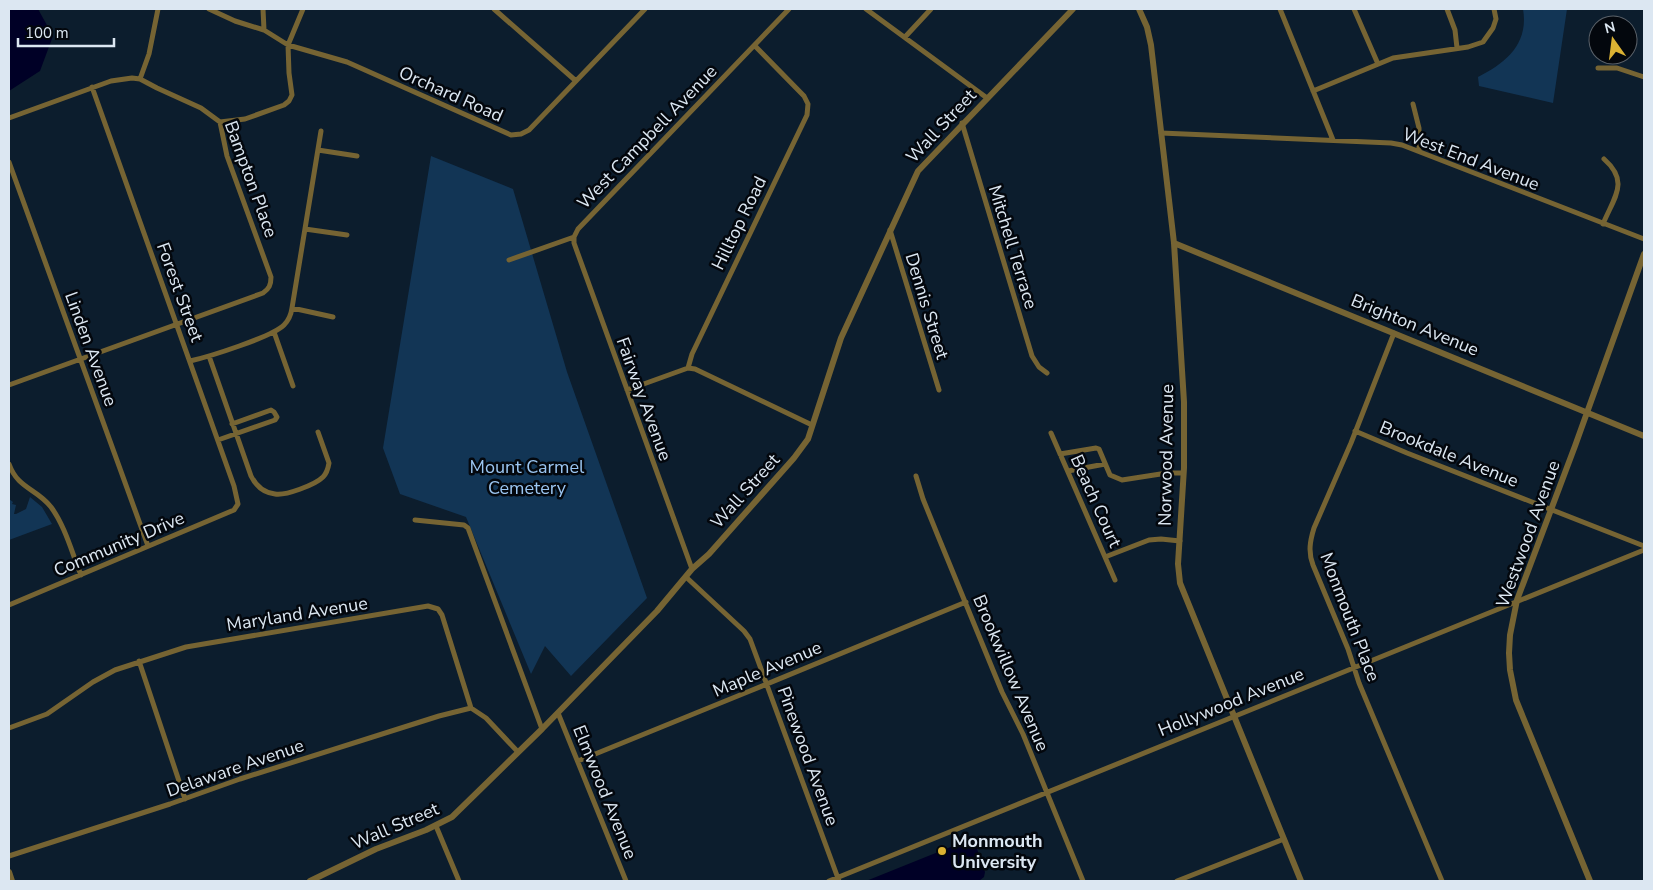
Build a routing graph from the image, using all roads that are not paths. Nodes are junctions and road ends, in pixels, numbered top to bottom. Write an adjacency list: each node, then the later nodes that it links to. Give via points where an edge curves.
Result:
1 (158, 9): 24 (street, via 149,54)
2 (209, 9): 16 (street, Orchard Road)
3 (263, 9): 16 (street)
4 (303, 9): 18 (street)
5 (494, 9): 25 (street)
6 (644, 9): 25 (street, Orchard Road)
7 (789, 9): 19 (street, West Campbell Avenue)
8 (866, 9): 17 (street)
9 (931, 9): 17 (street)
10 (1073, 9): 28 (street, Wall Street)
11 (1139, 9): 34 (street, Norwood Avenue, via 1151,45)
12 (1354, 9): 21 (street)
13 (1447, 9): 20 (street, via 1455,30)
14 (1494, 9): 20 (street, via 1496,19 1483,42)
15 (1283, 10): 27 (street)
16 (264, 30): 18 (street, Orchard Road)
17 (905, 37): 28 (street)
18 (288, 45): 25 (street, Orchard Road, via 347,62 511,135 528,130); 31 (street, via 290,101 245,119)
19 (755, 46): 45 (street, West Campbell Avenue, via 578,229); 58 (street, Hilltop Road, via 804,96 808,112)
20 (1457, 48): 21 (street)
21 (1378, 64): 27 (street)
22 (1598, 68): 23 (street, via 1617,68)
23 (1644, 77)
24 (140, 78): 26 (street); 31 (street, Bampton Place, via 202,108)
25 (576, 81)
26 (92, 87): 30 (street); 52 (street, Forest Street)
27 (1313, 90): 35 (street)
28 (987, 98): 32 (street, Wall Street)
29 (1413, 104): 37 (street, via 1419,128)
30 (9, 118)
31 (220, 122): 52 (street, Bampton Place, via 227,156 271,284 263,293)
32 (962, 124): 42 (street, Wall Street, via 918,171); 59 (street, Mitchell Terrace, via 1032,356)
33 (321, 131): 36 (street, Bampton Place)
34 (1161, 133): 35 (street, West End Avenue); 47 (street, Norwood Avenue)
35 (1333, 140): 37 (street, West End Avenue, via 1391,143)
36 (318, 150): 38 (street); 43 (street, Bampton Place)
37 (1419, 151): 41 (street, West End Avenue)
38 (357, 156)
39 (1604, 159): 41 (street, via 1616,171 1619,184)
40 (9, 162): 56 (street, Linden Avenue)
41 (1604, 224): 46 (street, West End Avenue)
42 (890, 229): 63 (street, Dennis Street); 66 (street, Wall Street, via 841,338)
43 (305, 230): 44 (street); 50 (street, Bampton Place)
44 (347, 236)
45 (574, 237): 49 (street); 62 (street, Fairway Avenue)
46 (1644, 239)
47 (1174, 243): 54 (street, Brighton Avenue); 77 (street, Norwood Avenue, via 1184,402)
48 (1644, 254): 64 (street, Westwood Avenue)
49 (509, 260)
50 (292, 308): 51 (street); 53 (street, Bampton Place, via 288,321)
51 (333, 317)
52 (177, 324): 56 (street); 57 (street, Forest Street)
53 (274, 332): 55 (street, Bampton Place); 61 (street)
54 (1394, 333): 64 (street, Brighton Avenue); 67 (street, Monmouth Place)
55 (209, 356): 57 (street, Bampton Place); 65 (street)
56 (80, 359): 60 (street); 83 (street, Linden Avenue)
57 (190, 361): 72 (street, Forest Street)
58 (688, 368): 62 (street); 66 (street)
59 (1047, 373)
60 (9, 385)
61 (293, 386)
62 (627, 390): 87 (street, Fairway Avenue)
63 (939, 390)
64 (1587, 412): 71 (street, Brighton Avenue); 80 (street, Westwood Avenue)
65 (232, 424): 70 (street); 70 (street, via 271,410 277,418)
66 (812, 424): 87 (street, Wall Street, via 806,443 794,458)
67 (1356, 431): 80 (street, Brookdale Avenue); 95 (street, Monmouth Place, via 1314,528 1310,554)
68 (318, 432): 70 (street, via 328,459 327,473 313,483 279,494 263,490 254,481)
69 (1051, 433): 73 (street, Beach Court)
70 (236, 435): 72 (street)
71 (1644, 436)
72 (218, 440): 79 (street, Forest Street)
73 (1060, 454): 75 (street, via 1096,448); 76 (street, Beach Court)
74 (9, 464): 88 (street, via 19,482 42,498 54,513)
75 (1105, 464): 76 (street); 77 (street, via 1112,477 1122,480)
76 (1068, 471): 86 (street, Beach Court)
77 (1183, 473): 82 (street, Norwood Avenue)
78 (916, 476): 92 (street, Brookwillow Avenue)
79 (238, 506): 83 (street, Community Drive)
80 (1551, 509): 84 (street, Brookdale Avenue); 91 (street, Westwood Avenue)
81 (415, 520): 101 (street, via 468,528)
82 (1180, 541): 86 (street, via 1149,540); 99 (street, Norwood Avenue, via 1180,583)
83 (148, 546): 88 (street, Community Drive)
84 (1644, 546)
85 (1644, 550): 91 (street, Hollywood Avenue)
86 (1105, 557): 90 (street, Beach Court)
87 (692, 569): 89 (street, Wall Street)
88 (81, 575): 93 (street, Community Drive)
89 (686, 577): 96 (street, Pinewood Avenue, via 746,634); 98 (street, Wall Street)
90 (1116, 580)
91 (1517, 600): 95 (street, Hollywood Avenue); 120 (street, Westwood Avenue, via 1509,653 1514,694)
92 (966, 602): 96 (street, Maple Avenue); 104 (street, Brookwillow Avenue)
93 (9, 605)
94 (139, 662): 97 (street, Maryland Avenue, via 193,645 434,607 444,618); 100 (street, Maryland Avenue, via 101,677 40,717); 105 (street)
95 (1354, 667): 99 (street, Hollywood Avenue); 119 (street, Monmouth Place)
96 (768, 684): 103 (street, Maple Avenue); 110 (street, Pinewood Avenue)
97 (472, 708): 102 (street); 105 (street, Delaware Avenue, via 267,770)
98 (558, 713): 101 (street, Wall Street); 103 (street, Elmwood Avenue)
99 (1233, 716): 104 (street, Hollywood Avenue); 107 (street, Norwood Avenue)
100 (9, 728)
101 (542, 729): 102 (street, Wall Street)
102 (518, 752): 106 (street, Wall Street, via 452,818)
103 (578, 761): 114 (street, Elmwood Avenue)
104 (1047, 792): 110 (street, Hollywood Avenue); 116 (street, Brookwillow Avenue)
105 (185, 799): 108 (street, Delaware Avenue)
106 (436, 826): 112 (street, Wall Street, via 376,849); 113 (street)
107 (1284, 839): 117 (street); 118 (street, Norwood Avenue)
108 (9, 856)
109 (9, 872): 111 (street)
110 (839, 879): 115 (street, Hollywood Avenue)
111 (12, 881)
112 (310, 881)
113 (460, 881)
114 (626, 881)
115 (829, 881)
116 (1083, 881)
117 (1177, 881)
118 (1301, 881)
119 (1442, 881)
120 (1590, 881)

